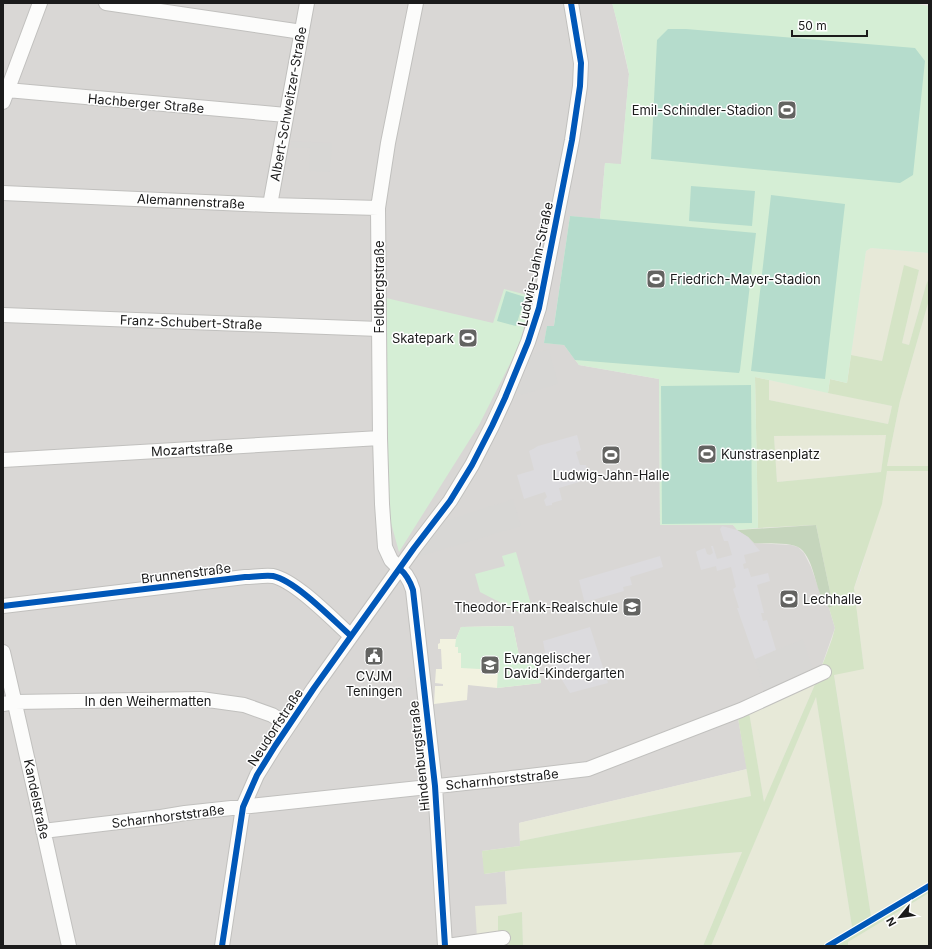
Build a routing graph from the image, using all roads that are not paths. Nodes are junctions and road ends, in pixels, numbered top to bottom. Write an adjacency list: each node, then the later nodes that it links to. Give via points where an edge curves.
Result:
1 (40, 3): 7 (street)
2 (106, 3): 6 (street)
3 (307, 3): 6 (street, Albert-Schweitzer-Straße)
4 (416, 3): 11 (street, Feldbergstraße, via 388,143)
5 (571, 3): 16 (street, Ludwig-Jahn-Straße, via 581,63 580,86 539,308 505,398 472,465 450,501)
6 (302, 32): 8 (street, Albert-Schweitzer-Straße)
7 (5, 96): 8 (street, Hachberger Straße)
8 (286, 115): 10 (street, Albert-Schweitzer-Straße)
9 (3, 193): 10 (street, Alemannenstraße)
10 (270, 205): 11 (street, Alemannenstraße)
11 (378, 208): 13 (street, Feldbergstraße)
12 (3, 315): 13 (street, Franz-Schubert-Straße)
13 (379, 329): 14 (street, Feldbergstraße)
14 (380, 438): 15 (street, Mozartstraße); 16 (street, Feldbergstraße, via 385,547)
15 (3, 460)
16 (400, 569): 18 (street, Neudorfstraße); 23 (street, Hindenburgstraße, via 413,590)
17 (3, 606): 18 (street, Brunnenstraße, via 245,577 273,576 294,586)
18 (351, 636): 22 (street, Neudorfstraße)
19 (3, 652): 21 (street, Kandelstraße)
20 (824, 672): 23 (street, Scharnhorststraße, via 741,710 588,769)
21 (9, 703): 22 (street, In den Weihermatten, via 201,699 244,705 272,715); 25 (street, Kandelstraße, via 32,776)
22 (288, 725): 24 (street, Neudorfstraße, via 257,776)
23 (435, 786): 24 (street, Scharnhorststraße); 29 (street, Hindenburgstraße)
24 (243, 807): 25 (street, Scharnhorststraße, via 184,812); 28 (street, Neudorfstraße)
25 (43, 831): 27 (street, Kandelstraße)
26 (503, 938): 29 (street)
27 (69, 946)
28 (222, 946)
29 (446, 946)

